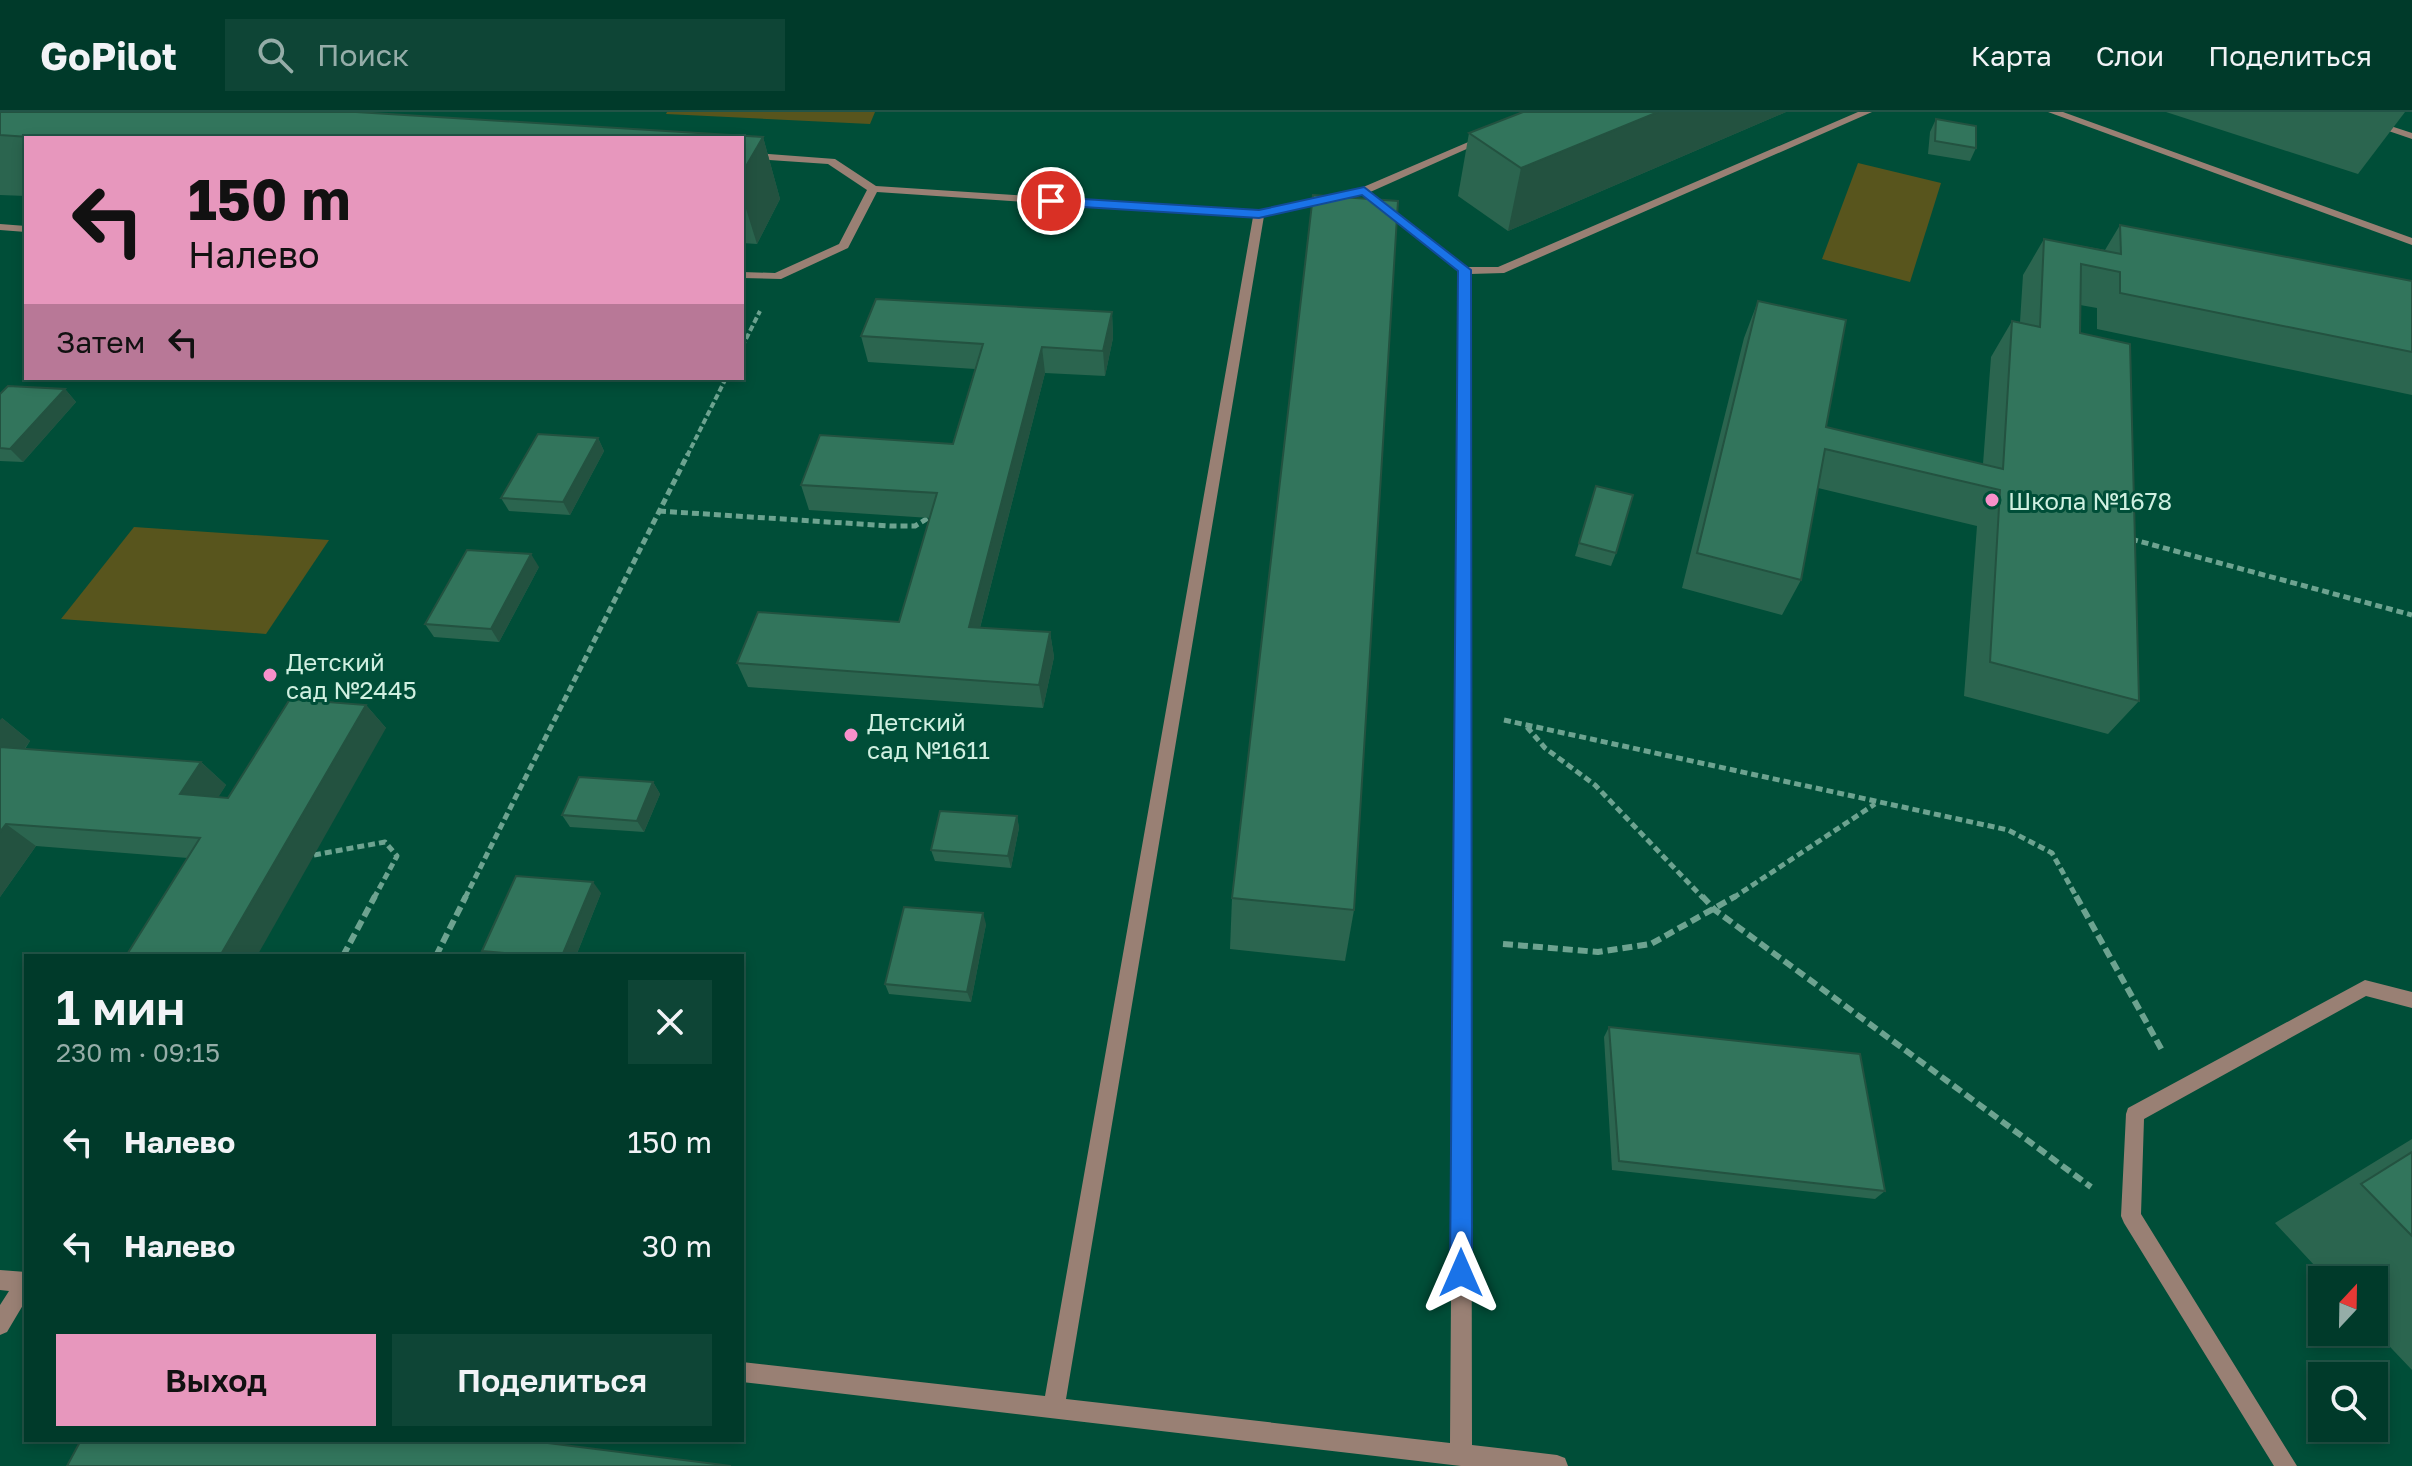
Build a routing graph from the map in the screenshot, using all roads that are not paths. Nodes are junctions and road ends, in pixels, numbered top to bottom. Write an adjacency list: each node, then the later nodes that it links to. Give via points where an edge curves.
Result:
1 (1867, 112): 13 (lane, via 1500,271)
2 (2053, 112): 12 (lane)
3 (2338, 112): 5 (lane)
4 (1492, 136): 8 (lane)
5 (2412, 136)
6 (744, 155): 7 (lane, via 831,161)
7 (873, 189): 9 (lane); 14 (lane, via 844,246 777,277)
8 (1364, 191): 9 (lane); 13 (lane)
9 (1259, 214): 21 (lane)
10 (0, 227): 11 (lane)
11 (24, 229)
12 (2412, 242)
13 (1464, 270): 22 (lane)
14 (744, 275)
15 (2412, 1000): 24 (lane, via 2365,988 2135,1114 2131,1216)
16 (0, 1280): 17 (lane)
17 (24, 1282)
18 (24, 1285): 19 (lane)
19 (0, 1325)
20 (744, 1372): 21 (lane)
21 (1054, 1407): 22 (lane)
22 (1461, 1455): 23 (lane)
23 (1557, 1466)
24 (2286, 1466)

